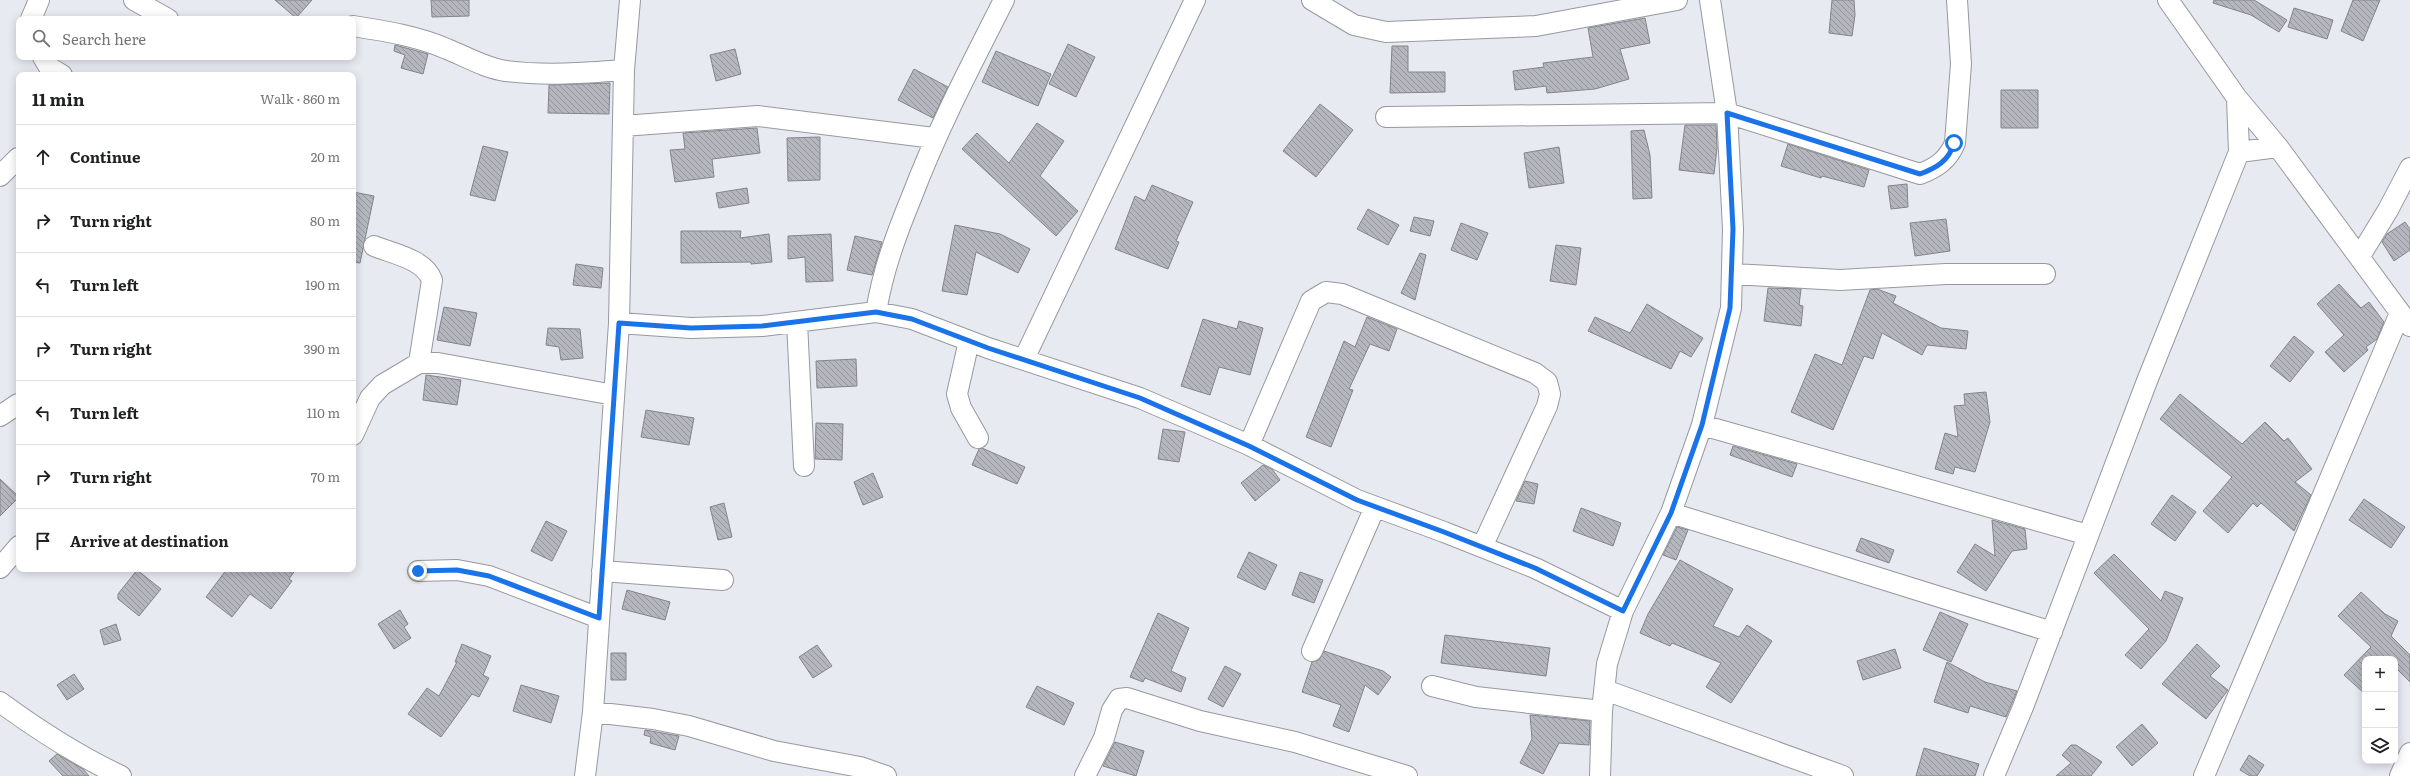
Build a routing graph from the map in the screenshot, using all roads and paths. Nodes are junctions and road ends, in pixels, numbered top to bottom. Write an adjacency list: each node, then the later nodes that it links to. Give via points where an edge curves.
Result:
1 (38, 0): 11 (street)
2 (134, 0): 12 (street)
3 (630, 0): 15 (street)
4 (1004, 0): 21 (street)
5 (1195, 0): 36 (street)
6 (1312, 0): 7 (street, via 1354,25 1386,32 1536,26)
7 (1677, 0)
8 (1710, 0): 18 (street)
9 (1957, 0): 18 (street, via 1961,64 1954,143 1952,152 1934,169 1920,174)
10 (2168, 0): 17 (street)
11 (32, 16)
12 (163, 16)
13 (356, 27): 15 (street, via 420,40 477,63 506,71 564,74)
14 (45, 60): 16 (street, via 49,67)
15 (624, 70): 20 (street)
16 (57, 72)
17 (2237, 98): 22 (street); 23 (street)
18 (1727, 113): 19 (street); 29 (street)
19 (1386, 117)
20 (623, 126): 21 (street, via 758,116); 34 (street)
21 (934, 138): 31 (street, via 891,249 882,277)
22 (2278, 147): 23 (street); 28 (street)
23 (2239, 152): 48 (street)
24 (16, 160): 26 (street)
25 (2410, 168): 28 (street)
26 (0, 176)
27 (374, 246): 37 (street, via 421,264 429,272 432,280)
28 (2360, 256): 32 (street)
29 (1733, 274): 30 (street, via 1840,280 1946,274); 41 (street, via 1730,308)
30 (2045, 274)
31 (876, 312): 33 (street); 35 (street, via 912,319)
32 (2405, 320): 73 (street)
33 (797, 322): 34 (street, via 762,326 691,328); 45 (street)
34 (619, 323): 38 (street)
35 (969, 341): 36 (street); 43 (street, via 957,394 961,408)
36 (1024, 359): 44 (street, via 1140,398)
37 (419, 363): 38 (street, via 438,363); 42 (street, via 398,374 370,398)
38 (614, 394): 53 (street)
39 (16, 405): 40 (street)
40 (0, 416)
41 (1702, 425): 47 (street); 48 (street)
42 (356, 428)
43 (978, 438)
44 (1249, 446): 46 (street); 49 (street, via 1311,301 1326,292 1342,294 1535,373 1547,382 1550,394)
45 (804, 466)
46 (1375, 507): 49 (street); 58 (street)
47 (1671, 513): 55 (street); 57 (street)
48 (2088, 535): 57 (street)
49 (1482, 547): 55 (street, via 1535,568)
50 (16, 549): 51 (street)
51 (0, 568)
52 (418, 571): 56 (street, via 457,570 489,576)
53 (602, 571): 54 (street); 56 (street)
54 (723, 580)
55 (1623, 611): 60 (street, via 1607,664)
56 (599, 618): 62 (street)
57 (2052, 632): 72 (street)
58 (1312, 651)
59 (1432, 686): 63 (street, via 1476,697)
60 (1605, 690): 63 (street); 71 (street)
61 (0, 702): 65 (street, via 102,767)
62 (593, 712): 66 (street); 67 (street, via 653,718 774,751 860,767)
63 (1602, 712): 70 (street)
64 (2410, 753): 74 (street)
65 (121, 776)
66 (585, 776)
67 (886, 776)
68 (1085, 776): 69 (street, via 1104,738 1112,710 1119,699 1127,698 1200,721 1295,742)
69 (1408, 776)
70 (1600, 776)
71 (1844, 776)
72 (1994, 776)
73 (2204, 776)
74 (2400, 776)

